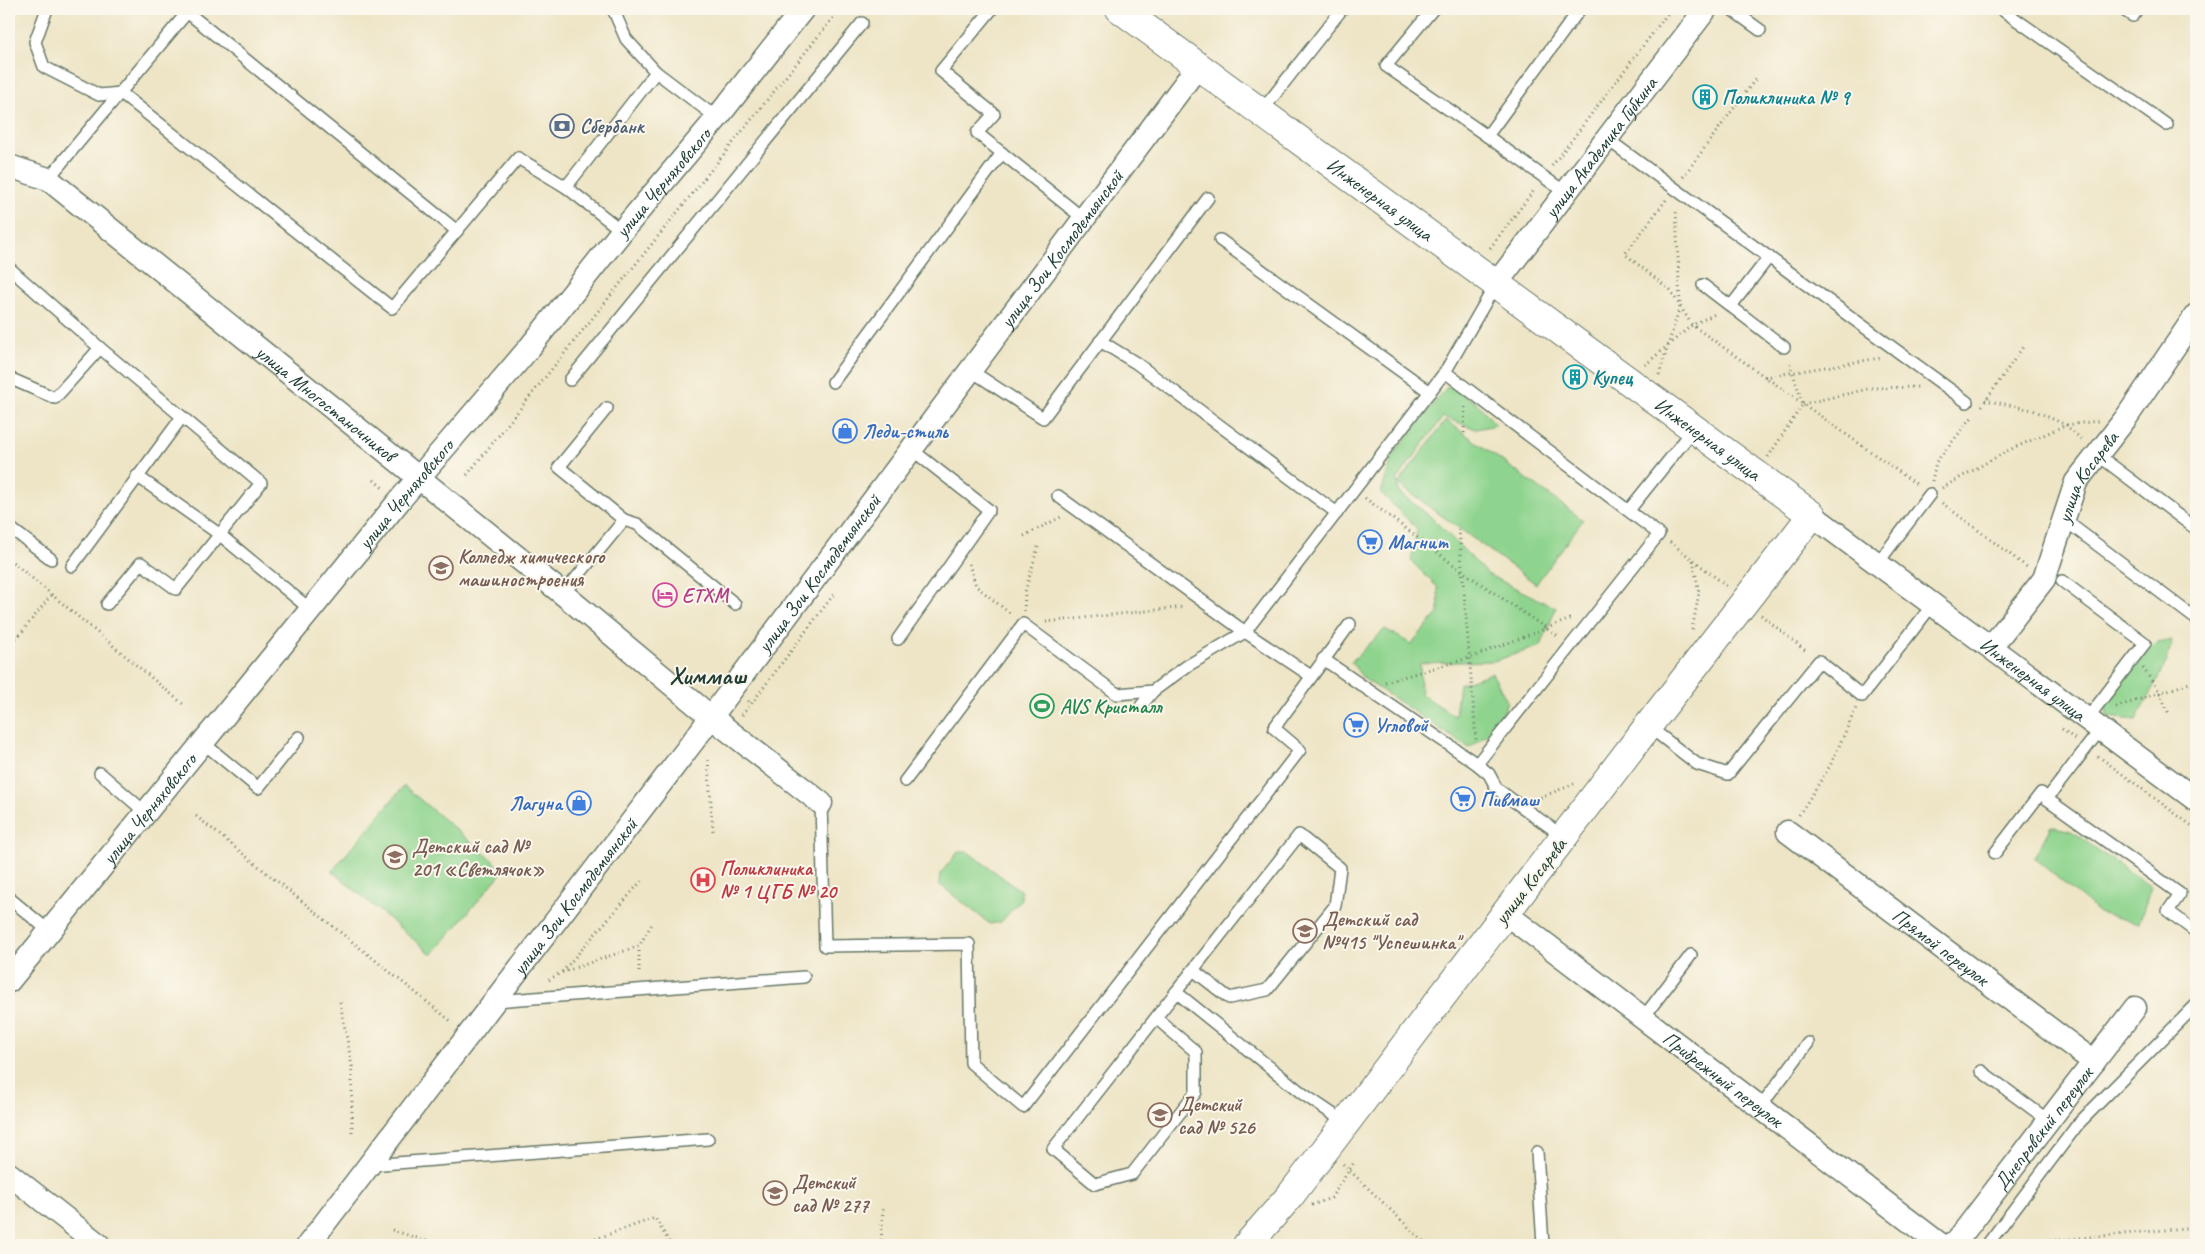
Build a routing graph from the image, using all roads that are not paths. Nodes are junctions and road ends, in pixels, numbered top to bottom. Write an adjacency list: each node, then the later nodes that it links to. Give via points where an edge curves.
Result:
1 (47, 9): 19 (lane, via 35,42 44,67 99,95)
2 (613, 9): 18 (lane, via 626,39)
3 (803, 9): 21 (street, улица Черняховского)
4 (992, 9): 25 (lane, via 940,71 994,114 977,133)
5 (1120, 9): 17 (street, Инженерная улица)
6 (1434, 9): 23 (lane, via 1386,66)
7 (1580, 9): 23 (lane)
8 (1706, 9): 24 (street, улица Академика Губкина)
9 (1731, 9): 16 (lane)
10 (2002, 9): 22 (lane)
11 (2122, 9): 12 (lane, via 2132,16)
12 (2138, 9)
13 (189, 10): 19 (lane); 32 (lane)
14 (1336, 11): 20 (lane)
15 (862, 24): 47 (lane)
16 (1760, 30)
17 (1198, 66): 20 (street, Инженерная улица); 31 (street, улица Зои Космодемьянской)
18 (656, 72): 21 (lane); 28 (lane)
19 (121, 93): 27 (lane); 32 (lane, via 392,308)
20 (1260, 112): 37 (street, Инженерная улица)
21 (717, 118): 33 (street, улица Черняховского)
22 (2167, 125)
23 (1487, 136): 29 (lane)
24 (1607, 138): 29 (street, улица Академика Губкина); 35 (lane)
25 (1002, 153): 31 (lane); 48 (lane)
26 (9, 166): 27 (street, улица Многостаночников)
27 (48, 179): 57 (street, улица Многостаночников)
28 (566, 187): 32 (lane, via 518,158); 33 (lane)
29 (1566, 193): 37 (street, улица Академика Губкина)
30 (1208, 198): 41 (lane)
31 (1084, 219): 44 (street, улица Зои Космодемьянской)
32 (457, 231)
33 (622, 231): 57 (street, улица Черняховского, via 530,347)
34 (1220, 240): 49 (lane)
35 (1769, 257): 39 (lane); 50 (lane)
36 (9, 268): 43 (lane)
37 (1496, 284): 45 (lane); 53 (street, Инженерная улица)
38 (1703, 285): 39 (lane)
39 (1731, 306): 42 (lane)
40 (2196, 315): 55 (street, улица Косарева)
41 (1100, 341): 44 (lane, via 1043,418); 61 (lane, via 1136,364)
42 (1784, 347)
43 (100, 348): 46 (lane, via 55,398); 52 (lane)
44 (970, 370): 54 (street, улица Зои Космодемьянской)
45 (1446, 372): 49 (lane); 60 (lane)
46 (9, 378)
47 (570, 380)
48 (833, 382)
49 (1430, 392): 61 (lane)
50 (1967, 402)
51 (607, 408): 64 (lane, via 559,468)
52 (182, 417): 56 (lane); 67 (lane, via 261,483)
53 (1694, 429): 60 (lane); 62 (street, Инженерная улица)
54 (911, 449): 80 (lane, via 989,510); 86 (street, улица Зои Космодемьянской)
55 (2098, 455): 63 (street, улица Косарева, via 2076,482); 66 (lane)
56 (137, 476): 67 (lane); 70 (lane)
57 (419, 478): 72 (street, улица Многостаночников); 76 (street, улица Черняховского)
58 (1930, 494): 69 (lane)
59 (1058, 496): 79 (lane)
60 (1629, 510): 91 (lane, via 1659,534)
61 (1337, 513): 79 (lane)
62 (1812, 515): 69 (street, Инженерная улица); 88 (street, улица Косарева, via 1737,595)
63 (2063, 519): 71 (street, улица Косарева); 77 (lane)
64 (624, 520): 72 (lane); 74 (lane, via 637,524)
65 (9, 527): 68 (lane)
66 (2196, 529)
67 (219, 534): 73 (lane, via 176,589 141,562); 76 (lane)
68 (51, 559)
69 (1877, 564): 75 (street, Инженерная улица)
70 (72, 566)
71 (2053, 580): 81 (street, улица Косарева); 87 (lane, via 2145,643)
72 (563, 594): 86 (street, улица Многостаночников)
73 (107, 604)
74 (735, 604)
75 (1933, 604): 81 (street, Инженерная улица); 88 (lane, via 1862,696 1819,661 1728,774 1697,764)
76 (311, 610): 90 (street, улица Черняховского)
77 (2196, 619)
78 (1350, 624): 82 (lane)
79 (1245, 632): 83 (lane); 84 (lane, via 1187,666)
80 (898, 638)
81 (1991, 647): 87 (street, Инженерная улица)
82 (1324, 659): 83 (lane); 91 (lane)
83 (1310, 676): 96 (lane, via 1274,728 1300,750 1023,1107 971,1063 969,944 825,946)
84 (1153, 691): 85 (lane); 93 (lane, via 1117,694 1023,624)
85 (1141, 706)
86 (710, 717): 96 (street, улица Многостаночников); 110 (street, улица Зои Космодемьянской)
87 (2094, 724): 94 (lane); 95 (street, Инженерная улица)
88 (1648, 726): 99 (street, улица Косарева)
89 (299, 737): 90 (lane, via 258,788)
90 (201, 741): 97 (street, улица Черняховского)
91 (1478, 764): 99 (lane, via 1489,774 1497,789)
92 (100, 773): 97 (lane)
93 (905, 781)
94 (2047, 799): 100 (lane, via 2041,793); 104 (lane, via 2180,894 2168,911)
95 (2196, 800)
96 (821, 804)
97 (145, 812): 103 (street, улица Черняховского)
98 (1788, 832): 116 (street, Прямой переулок)
99 (1564, 837): 102 (street, улица Косарева)
100 (1995, 853)
101 (9, 898): 103 (lane)
102 (1505, 913): 114 (street, Прибрежный переулок); 120 (street, улица Косарева)
103 (49, 930): 108 (street, улица Черняховского)
104 (2196, 932)
105 (1691, 956): 114 (lane)
106 (1193, 970): 106 (lane, via 1299,835 1340,868 1335,906 1267,990 1229,998); 109 (lane)
107 (804, 977): 110 (lane)
108 (9, 981)
109 (1176, 992): 113 (lane); 120 (lane, via 1303,1094)
110 (496, 1001): 123 (street, улица Зои Космодемьянской)
111 (2196, 1005): 125 (lane, via 2078,1124)
112 (2135, 1008): 116 (street, Днепровский переулок)
113 (1156, 1018): 113 (lane, via 1052,1149 1094,1184 1132,1174 1196,1092 1196,1052)
114 (1642, 1018): 118 (street, Прибрежный переулок)
115 (1808, 1043): 118 (lane)
116 (2094, 1062): 119 (street, Днепровский переулок)
117 (1981, 1071): 119 (lane)
118 (1760, 1107): 126 (street, Прибрежный переулок)
119 (2049, 1122): 126 (street, Днепровский переулок)
120 (1346, 1123): 129 (street, улица Косарева, via 1290,1196)
121 (708, 1139): 123 (lane)
122 (1537, 1152): 130 (lane)
123 (370, 1165): 128 (street, улица Зои Космодемьянской)
124 (9, 1174): 127 (street)
125 (1988, 1242)
126 (1951, 1244)
127 (99, 1245)
128 (308, 1245)
129 (1247, 1245)
130 (1543, 1245)

